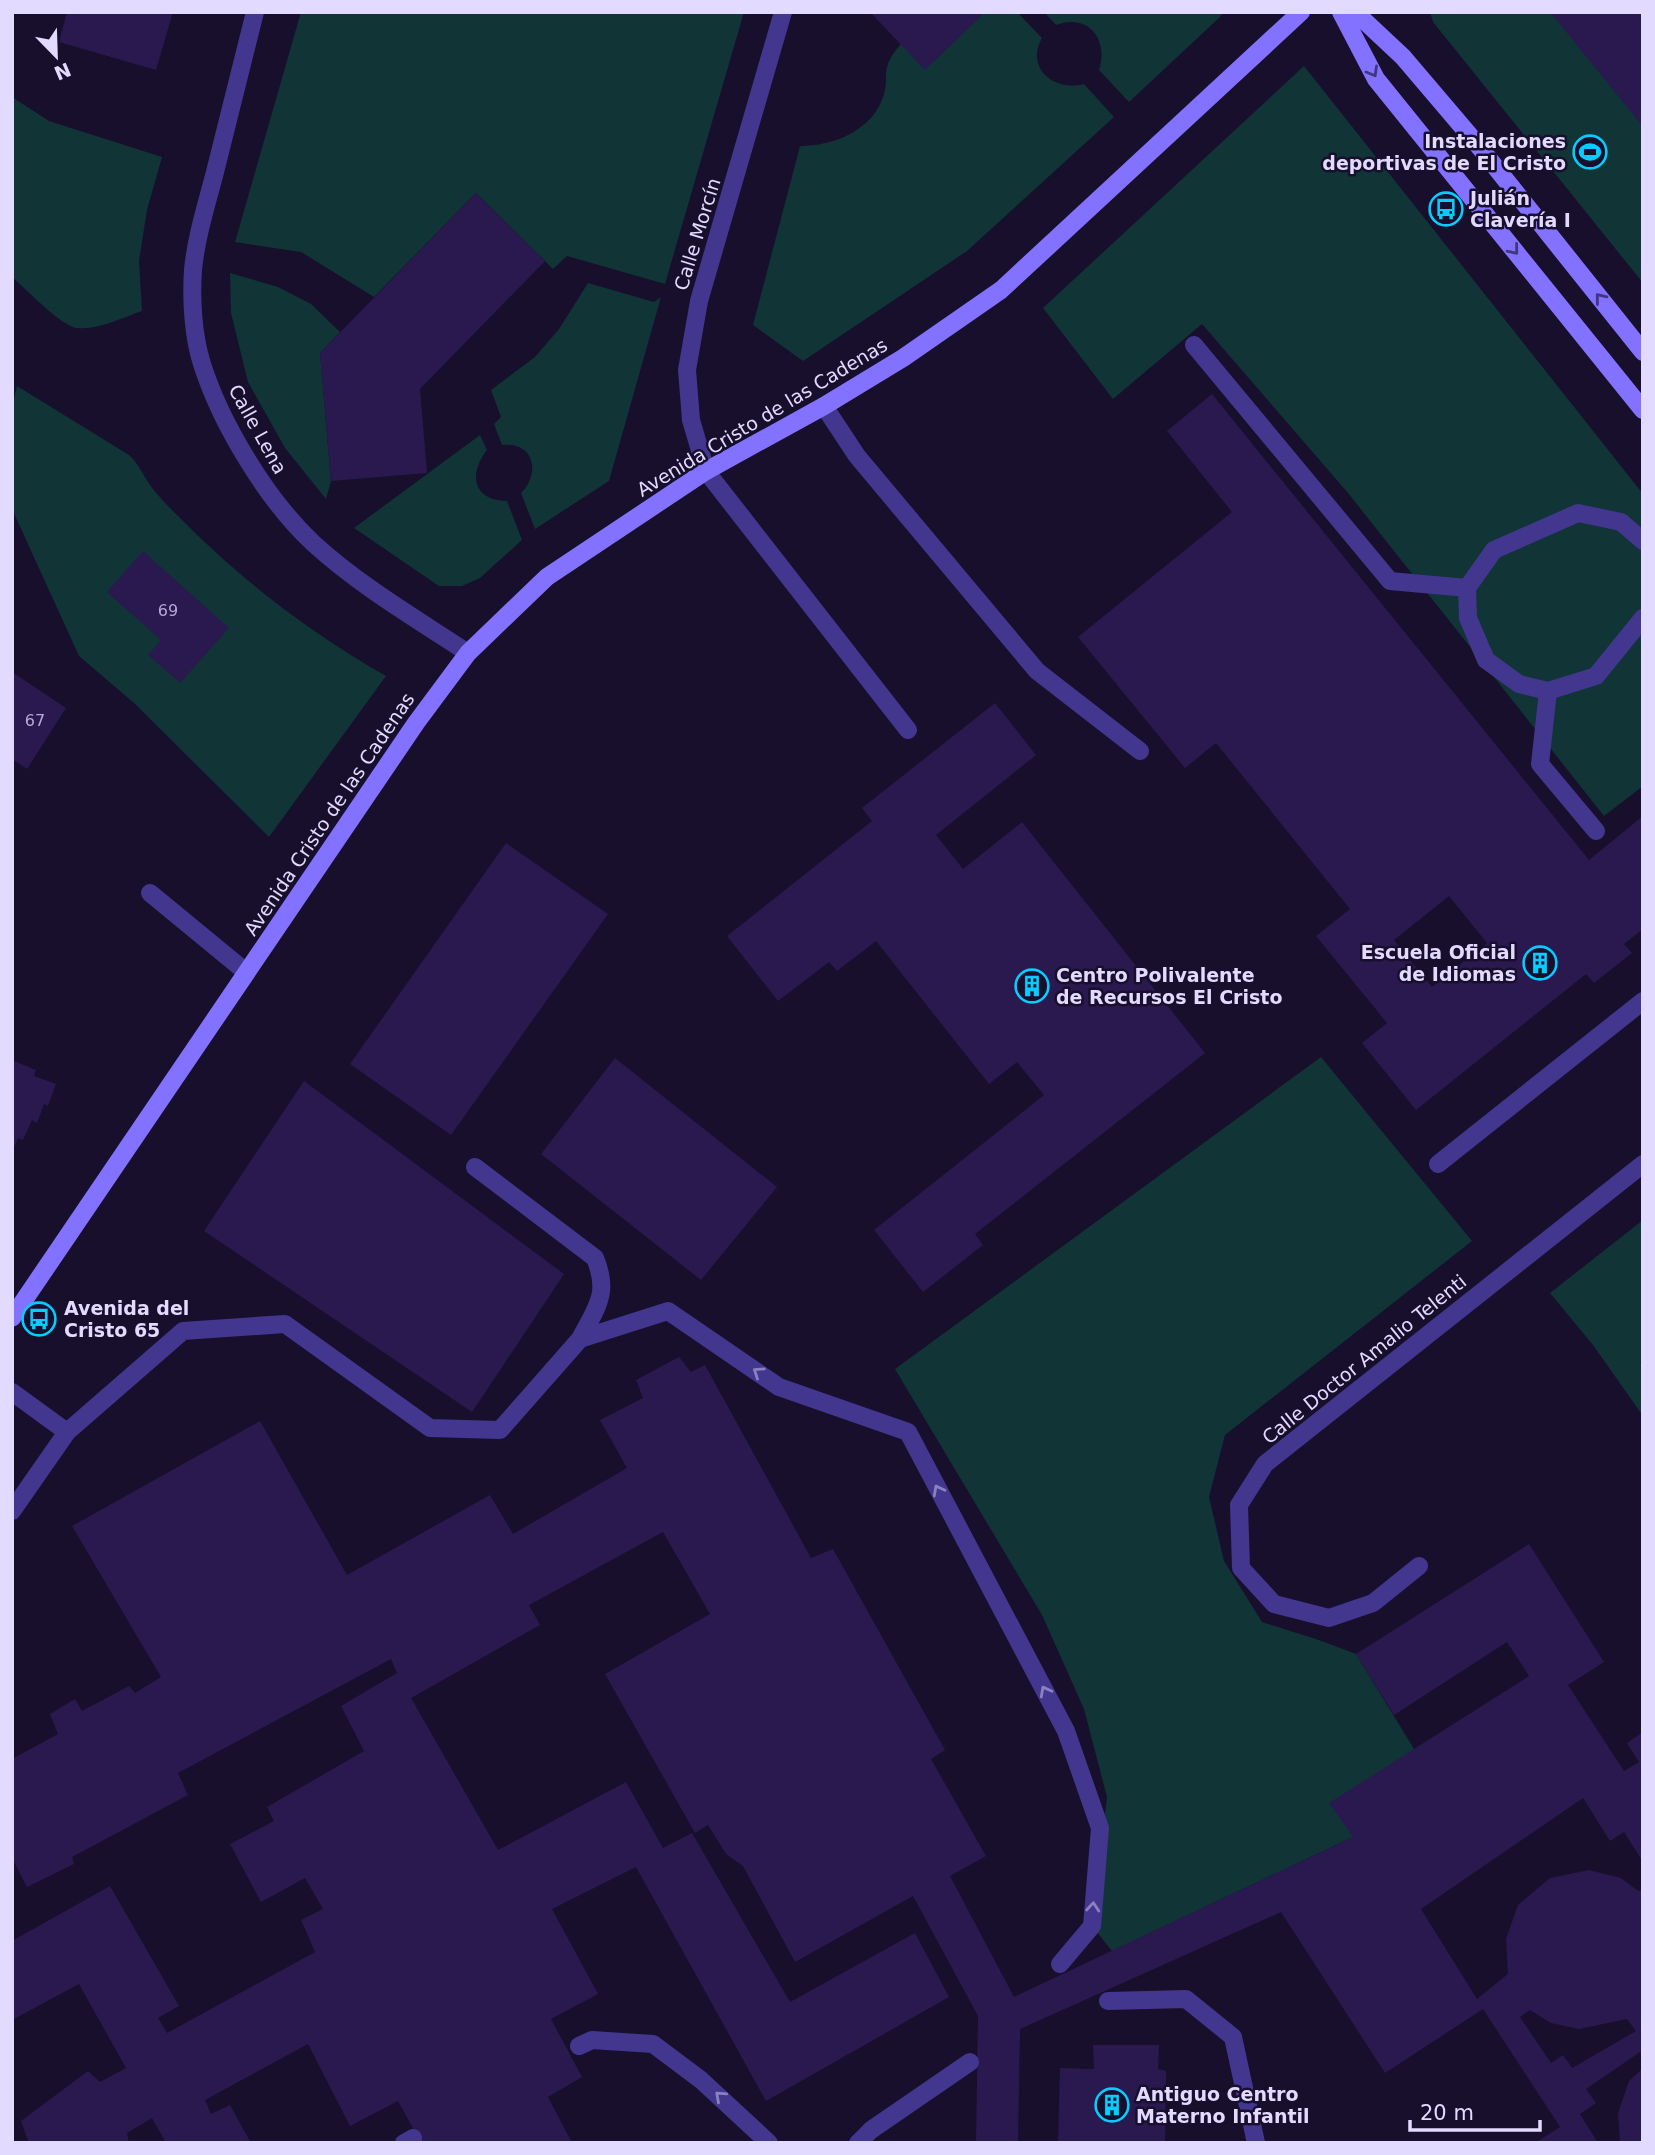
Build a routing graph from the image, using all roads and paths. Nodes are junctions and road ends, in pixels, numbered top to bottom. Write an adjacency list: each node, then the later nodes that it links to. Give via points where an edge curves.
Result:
1 (255, 12): 14 (street, Calle Lena, via 193,270 201,362 217,405 258,477 312,542 366,587)
2 (783, 12): 10 (street, Calle Morcín, via 699,301 687,370 691,420)
3 (1301, 12): 8 (street, Avenida Cristo de las Cadenas, via 1001,290 903,359)
4 (1341, 12): 9 (street, one-way to 9, via 1376,79)
5 (1355, 12): 7 (street, one-way to 5, via 1469,134 1403,57)
6 (1194, 345): 12 (street, via 1390,581)
7 (1643, 352)
8 (824, 406): 10 (street, Avenida Cristo de las Cadenas); 17 (street, via 857,456 1037,671)
9 (1643, 410)
10 (706, 471): 14 (street, Avenida Cristo de las Cadenas, via 547,576); 16 (street)
11 (1643, 541): 12 (street, via 1621,522 1578,513 1494,550)
12 (1466, 588): 15 (street, via 1468,618 1486,660 1519,684)
13 (1643, 618): 15 (street, via 1596,676)
14 (468, 653): 20 (street, Avenida Cristo de las Cadenas)
15 (1548, 691): 18 (street, via 1540,764)
16 (908, 730)
17 (1140, 751)
18 (1596, 831)
19 (150, 893): 20 (street)
20 (246, 972): 25 (street, Avenida Cristo de las Cadenas)
21 (1643, 1001): 22 (street)
22 (1438, 1164)
23 (1643, 1164): 30 (street, Calle Doctor Amalio Telenti, via 1265,1464 1238,1505 1241,1568 1274,1604 1329,1618 1373,1603)
24 (475, 1167): 26 (street, via 595,1258 602,1275 602,1296)
25 (12, 1318)
26 (580, 1339): 28 (street, via 500,1430 430,1427 285,1324 183,1331); 31 (street, one-way to 26, via 1092,1926 1100,1828 1066,1731 908,1432 779,1387 668,1311)
27 (12, 1392): 28 (street)
28 (67, 1432): 29 (street)
29 (12, 1511)
30 (1419, 1566)
31 (1060, 1964)
32 (1108, 2001): 37 (street, via 1186,1999 1233,2037)
33 (579, 2046): 35 (street, one-way to 33, via 701,2080 653,2044 592,2040)
34 (970, 2062): 36 (street)
35 (769, 2143)
36 (858, 2143)
37 (1256, 2143)

